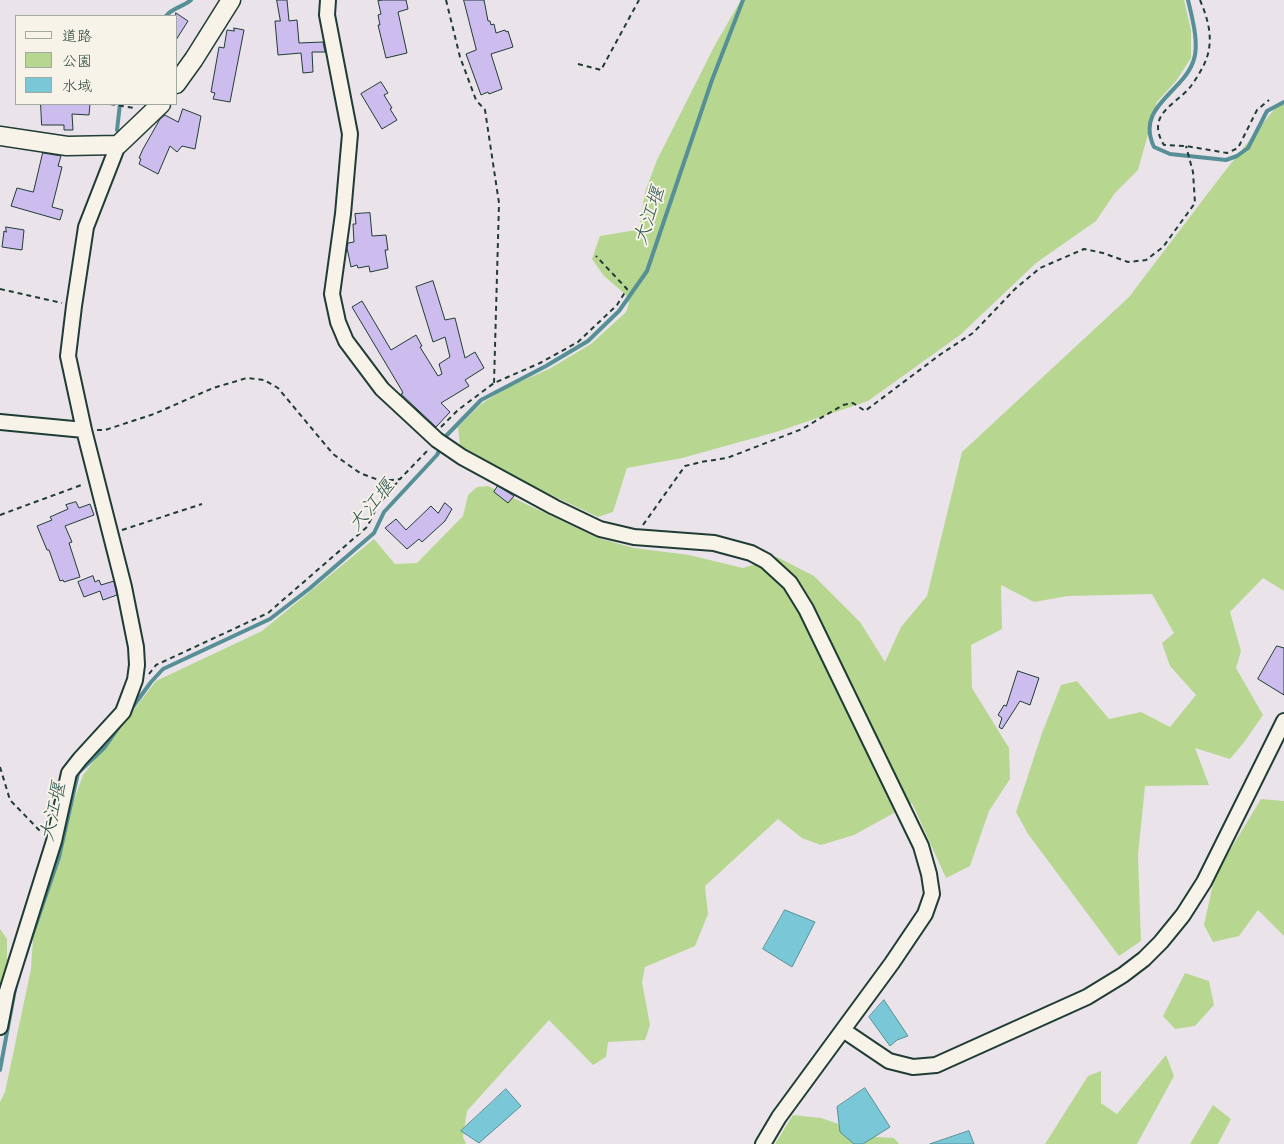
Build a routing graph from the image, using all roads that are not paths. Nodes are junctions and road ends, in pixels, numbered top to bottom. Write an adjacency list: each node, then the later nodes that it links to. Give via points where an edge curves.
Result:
1 (230, 0): 3 (street)
2 (328, 0): 11 (street, via 350,134 332,294 346,340 382,389 439,441 503,480 600,530 634,537 714,543 751,553 766,561 790,582 806,609 921,846 932,894 925,914)
3 (178, 81)
4 (158, 108): 6 (street)
5 (0, 136): 6 (street, via 67,146)
6 (118, 145): 8 (street, via 86,227 68,356)
7 (0, 422): 8 (street)
8 (84, 430): 10 (street, via 124,587 136,647 135,680 123,712 69,773 54,841 7,990)
9 (1284, 722): 11 (street, via 1204,882 1161,942 1123,975 1087,997 936,1065 913,1067 889,1061)
10 (0, 1028)
11 (843, 1030): 12 (street)
12 (763, 1144)

